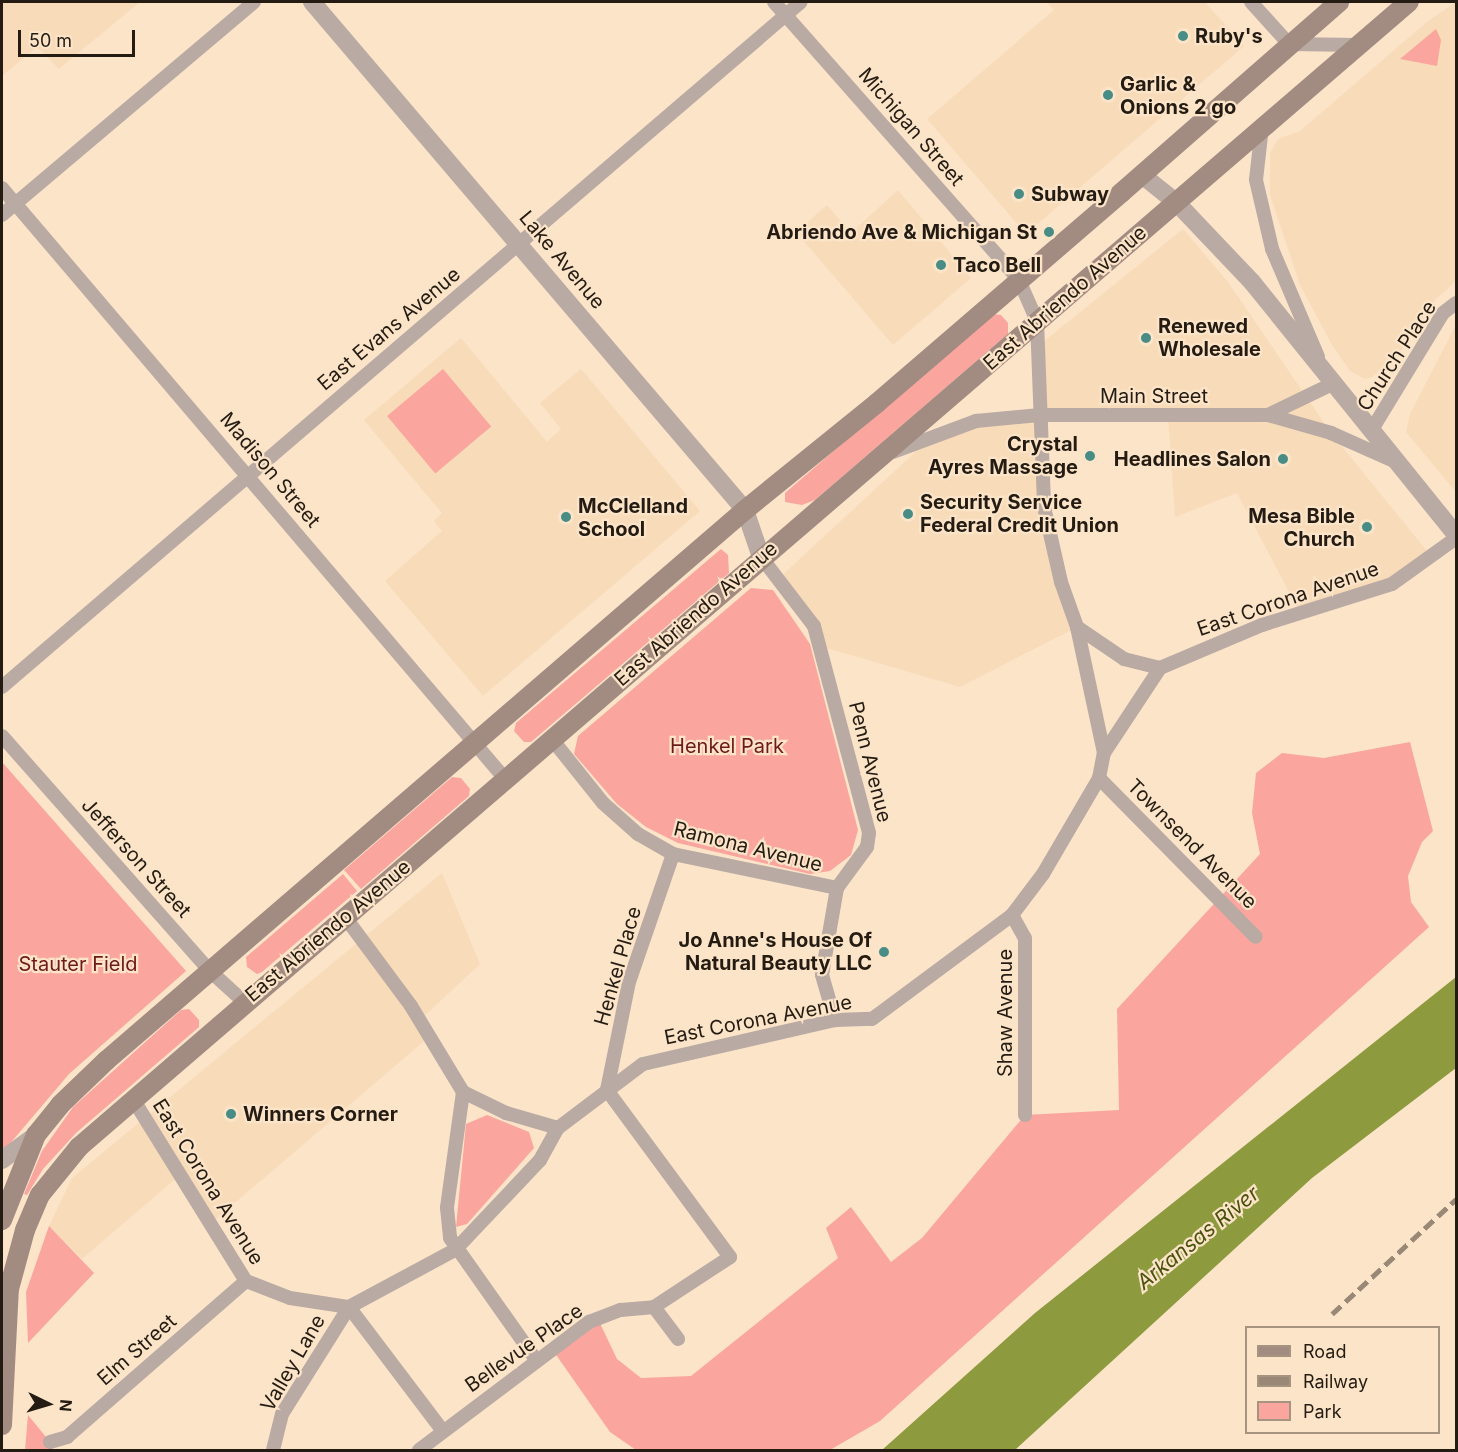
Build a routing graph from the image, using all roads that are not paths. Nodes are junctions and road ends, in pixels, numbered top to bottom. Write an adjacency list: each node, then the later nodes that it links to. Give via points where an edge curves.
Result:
1 (254, 2): 15 (street)
2 (312, 2): 17 (street, Lake Avenue)
3 (774, 2): 8 (street, Michigan Street)
4 (801, 2): 8 (street, East Evans Avenue)
5 (1251, 2): 9 (street)
6 (1339, 2): 9 (main road)
7 (1409, 2): 10 (main road, East Abriendo Avenue)
8 (786, 16): 17 (street, East Evans Avenue); 18 (street, Michigan Street)
9 (1289, 44): 10 (street); 12 (main road)
10 (1357, 45): 11 (main road, East Abriendo Avenue)
11 (1262, 125): 14 (main road, East Abriendo Avenue); 21 (street, via 1256,180 1272,249)
12 (1142, 175): 14 (street); 18 (main road)
13 (2, 188): 15 (street, Madison Street)
14 (1176, 203): 20 (main road, East Abriendo Avenue); 21 (street, via 1252,282)
15 (15, 204): 16 (street); 27 (street, Madison Street)
16 (2, 215)
17 (519, 246): 27 (street, East Evans Avenue); 28 (street, Lake Avenue)
18 (1019, 280): 20 (street, Michigan Street); 28 (main road)
19 (1456, 303): 24 (street, Church Place, via 1443,314)
20 (1037, 321): 22 (street); 25 (main road, East Abriendo Avenue)
21 (1330, 381): 23 (street, Main Street); 24 (street)
22 (1040, 415): 23 (street, Main Street); 25 (street, Main Street, via 976,421 936,433); 31 (street, via 1044,507 1061,582)
23 (1268, 415): 26 (street, Main Street, via 1331,432)
24 (1371, 431): 26 (street)
25 (883, 457): 30 (main road, East Abriendo Avenue)
26 (1397, 463): 29 (street)
27 (248, 474): 33 (street, East Evans Avenue); 36 (street, Madison Street)
28 (745, 510): 30 (street, Lake Avenue); 36 (main road)
29 (1456, 537): 32 (street, East Corona Avenue, via 1392,584 1262,625)
30 (761, 557): 35 (main road, East Abriendo Avenue); 41 (street, Penn Avenue, via 814,626 870,833 867,847)
31 (1077, 627): 32 (street, via 1124,659); 37 (street)
32 (1160, 668): 37 (street, East Corona Avenue)
33 (2, 687)
34 (2, 736): 45 (street, Jefferson Street)
35 (551, 738): 39 (main road, East Abriendo Avenue); 40 (street, Ramona Avenue, via 603,803 638,834)
36 (473, 743): 39 (street, Madison Street); 45 (main road)
37 (1104, 753): 38 (street, East Corona Avenue)
38 (1099, 778): 42 (street, East Corona Avenue, via 1043,874); 44 (street, Townsend Avenue)
39 (506, 780): 43 (main road, East Abriendo Avenue)
40 (673, 854): 41 (street, Ramona Avenue); 48 (street, Henkel Place, via 629,981)
41 (837, 888): 47 (street, Penn Avenue, via 822,975)
42 (1012, 915): 47 (street, East Corona Avenue, via 872,1018); 51 (street, Shaw Avenue, via 1024,938)
43 (345, 917): 46 (main road, East Abriendo Avenue); 49 (street, via 411,1006)
44 (1256, 937)
45 (209, 970): 46 (street, Jefferson Street); 53 (main road, via 107,1060 60,1105)
46 (244, 1002): 50 (main road, East Abriendo Avenue)
47 (835, 1020): 48 (street, East Corona Avenue, via 643,1064)
48 (607, 1090): 52 (street, East Corona Avenue); 60 (street, Bellevue Place, via 730,1257)
49 (463, 1092): 52 (street, via 506,1113); 57 (street, via 447,1208)
50 (133, 1099): 56 (main road, East Abriendo Avenue, via 79,1146 40,1195); 58 (street, East Corona Avenue)
51 (1025, 1115)
52 (558, 1128): 57 (street, East Corona Avenue, via 540,1160)
53 (36, 1135): 54 (street); 55 (main road)
54 (2, 1160)
55 (2, 1222): 56 (street)
56 (25, 1230): 63 (main road, East Abriendo Avenue, via 9,1289)
57 (455, 1250): 59 (street, East Corona Avenue); 62 (street)
58 (246, 1281): 59 (street, East Corona Avenue, via 290,1298); 65 (street, Elm Street, via 67,1437)
59 (350, 1307): 64 (street, Valley Lane); 66 (street, Valley Lane, via 282,1414)
60 (654, 1307): 61 (street); 62 (street, Bellevue Place, via 621,1310 589,1323)
61 (678, 1339)
62 (536, 1360): 64 (street, Bellevue Place)
63 (2, 1425)
64 (442, 1430): 67 (street, Bellevue Place)
65 (50, 1442)
66 (273, 1450)
67 (418, 1450)

